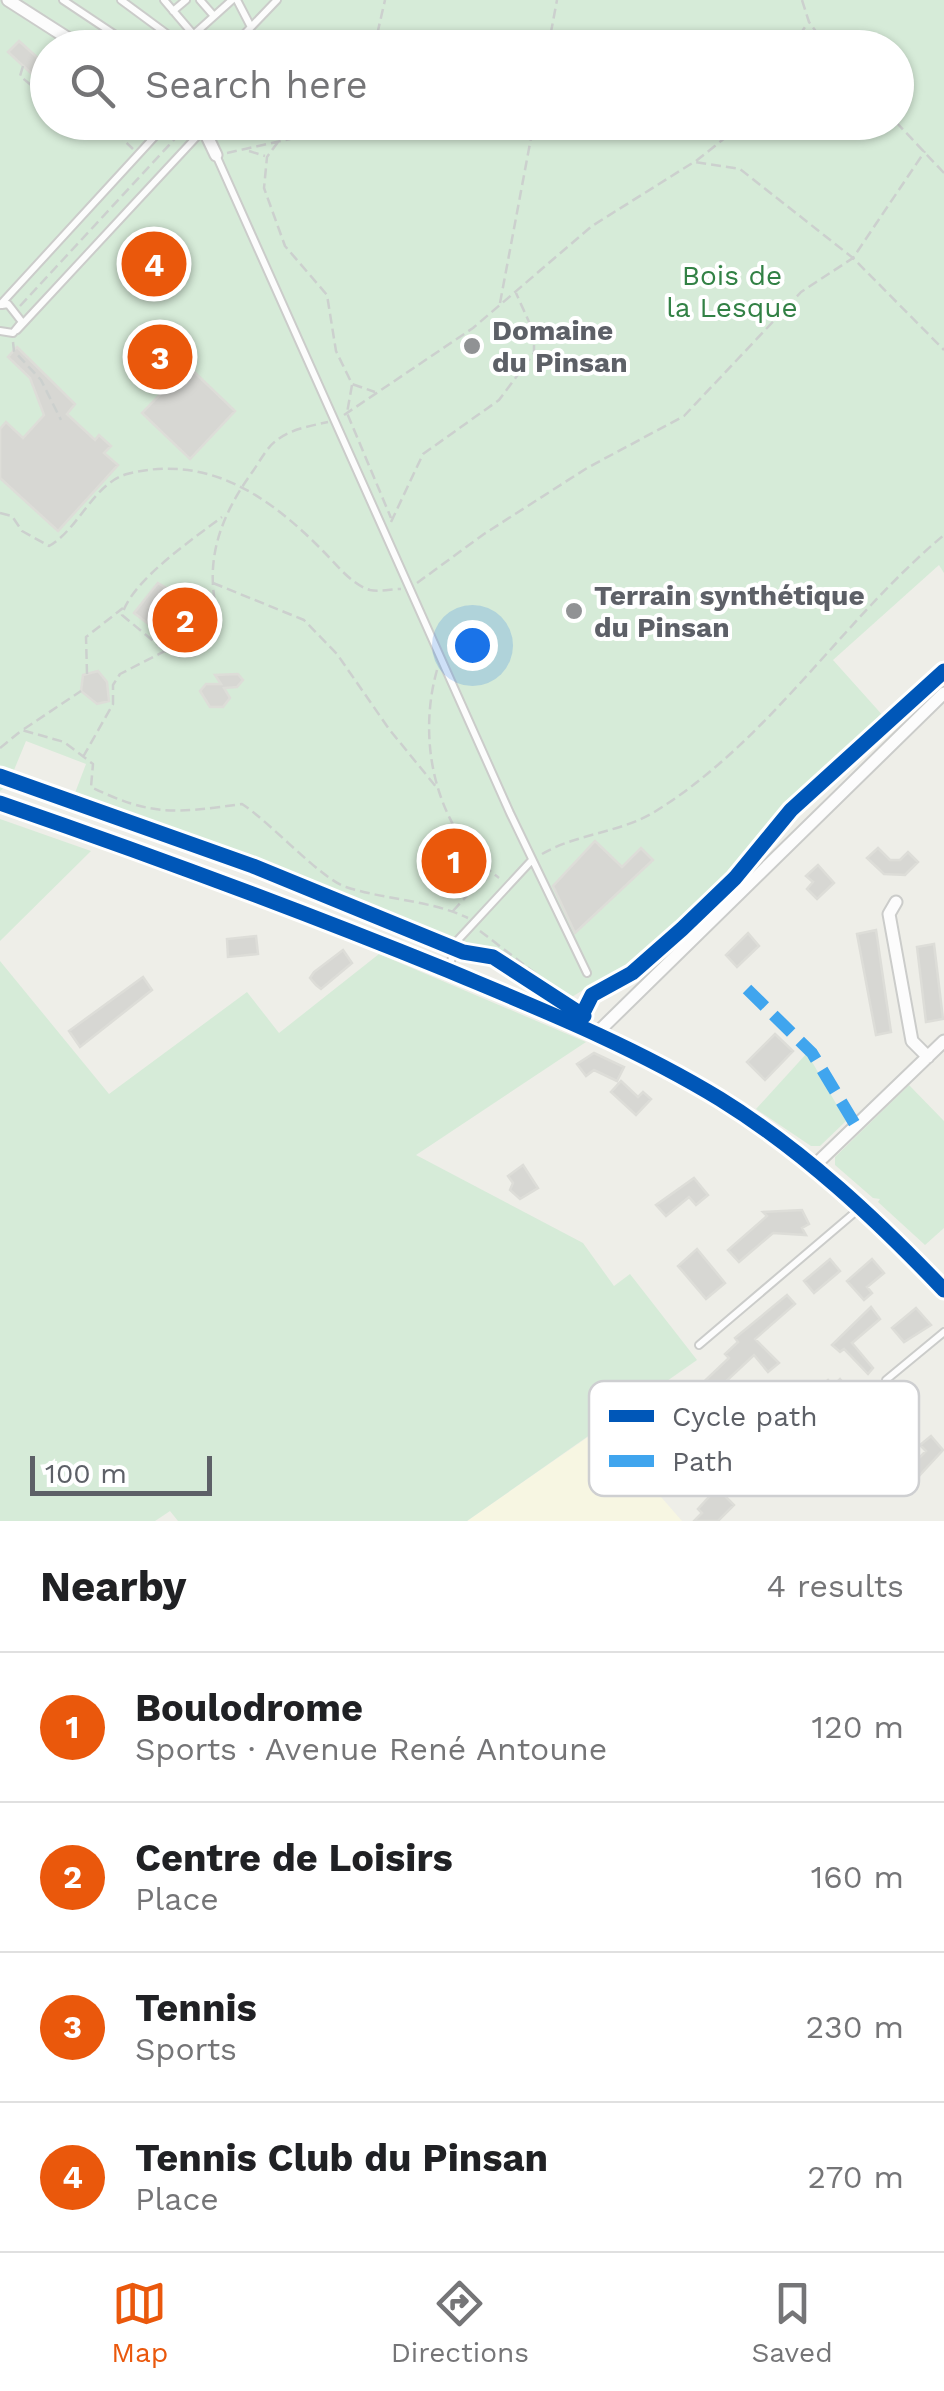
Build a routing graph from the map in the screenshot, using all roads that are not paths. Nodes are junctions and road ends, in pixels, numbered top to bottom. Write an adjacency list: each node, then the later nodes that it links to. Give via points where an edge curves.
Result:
1 (8, 0): 12 (street)
2 (63, 0): 13 (lane)
3 (122, 0): 14 (lane)
4 (164, 0): 9 (lane)
5 (186, 0): 9 (lane)
6 (200, 0): 10 (lane)
7 (234, 0): 10 (lane); 11 (lane)
8 (277, 0): 11 (lane)
9 (173, 11): 15 (lane)
10 (214, 16): 16 (lane)
11 (250, 27): 17 (lane)
12 (54, 30)
13 (108, 30)
14 (162, 30)
15 (190, 30)
16 (198, 30)
17 (247, 30)
18 (152, 140): 22 (lane)
19 (182, 140): 24 (lane)
20 (206, 140): 21 (street)
21 (216, 155): 27 (lane)
22 (0, 306): 24 (lane, via 16,311 22,322)
23 (0, 331): 24 (lane)
24 (15, 332)
25 (944, 693): 31 (street)
26 (0, 804): 29 (street, via 250,890)
27 (532, 860): 29 (lane, via 458,942); 30 (lane)
28 (896, 902): 33 (street, via 889,914 912,1040)
29 (448, 971): 31 (street)
30 (587, 973)
31 (598, 1032): 34 (street, via 722,1100)
32 (944, 1041): 33 (street)
33 (928, 1058): 34 (street)
34 (814, 1166): 35 (street)
35 (861, 1207): 36 (street); 38 (lane)
36 (944, 1290)
37 (944, 1332): 39 (lane)
38 (699, 1345)
39 (886, 1380)

